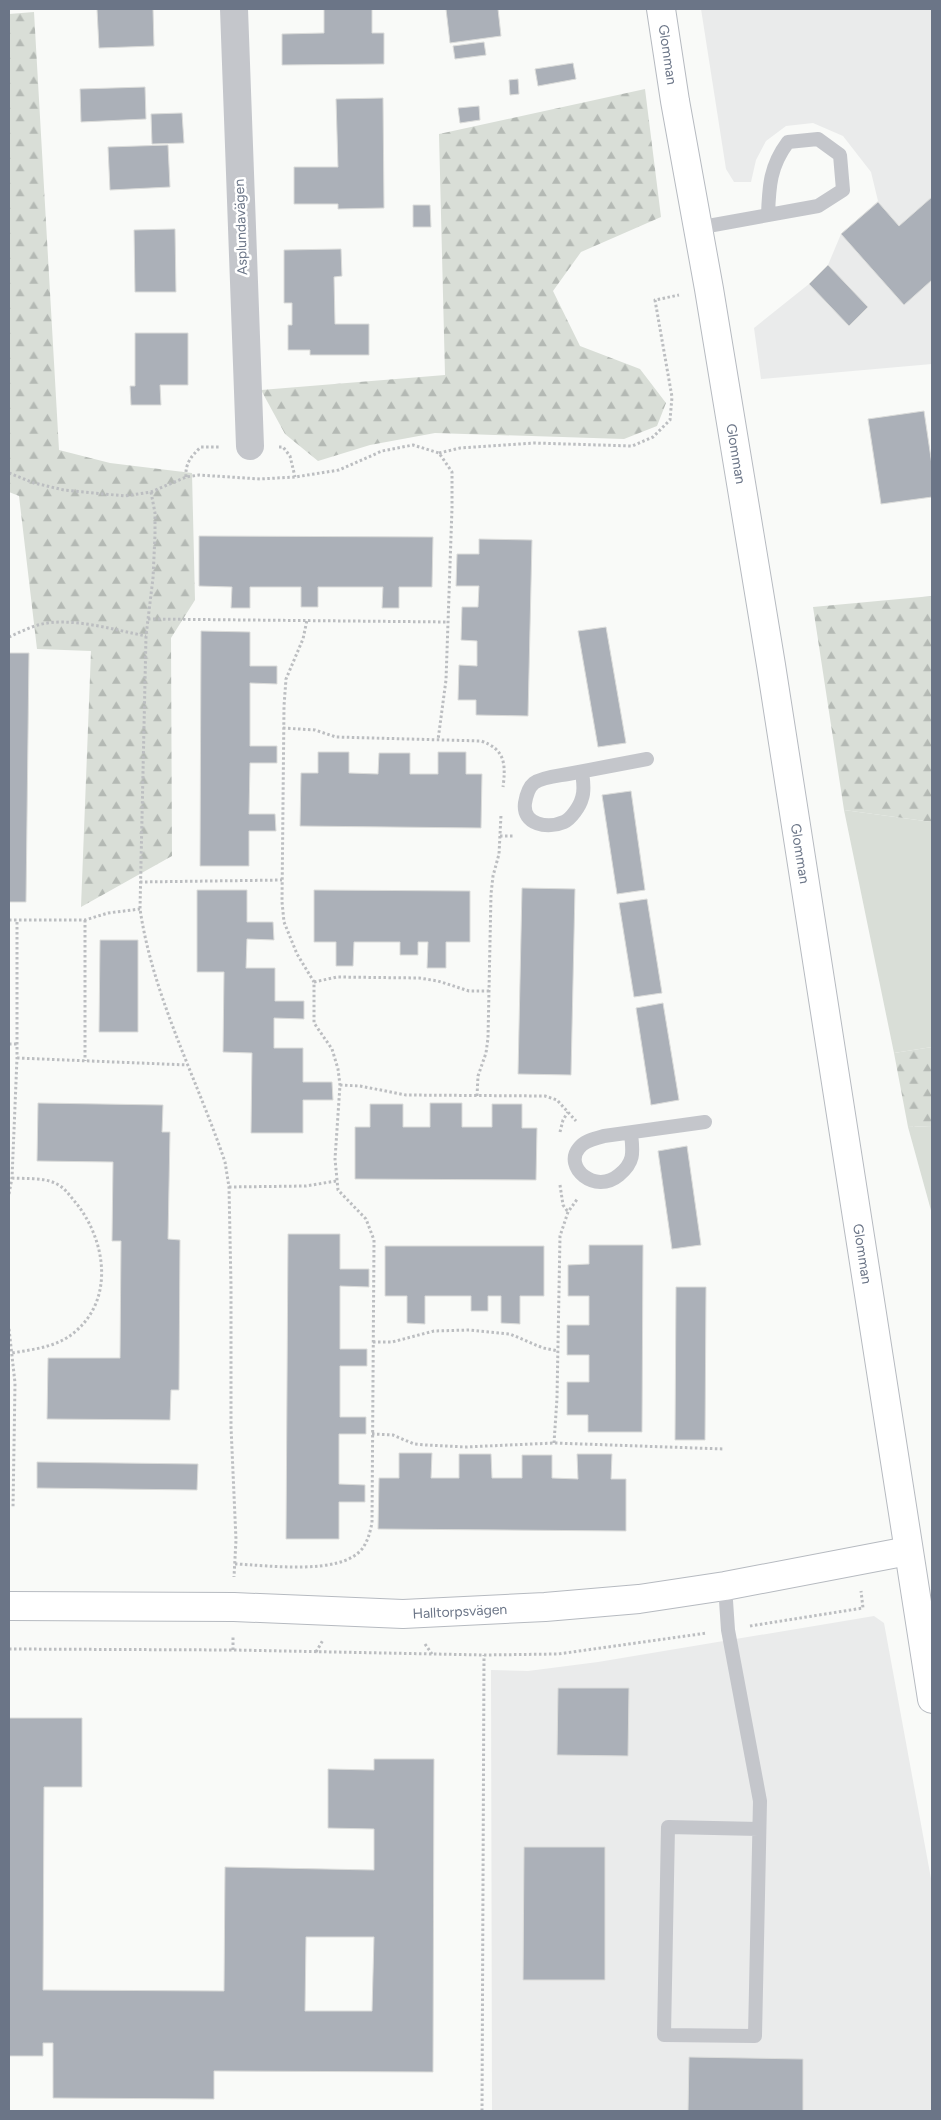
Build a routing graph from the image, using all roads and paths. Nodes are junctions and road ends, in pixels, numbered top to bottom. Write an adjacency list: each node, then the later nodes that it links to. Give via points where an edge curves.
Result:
1 (234, 9): 6 (street, Asplundavägen)
2 (661, 9): 4 (street, Glomman)
3 (768, 215): 3 (lane, via 818,206 843,190 840,155 818,139 788,142 777,156 770,183); 4 (lane)
4 (698, 228): 5 (street, Glomman)
5 (708, 289): 7 (path, via 655,300 672,397 670,420 653,437 632,446 534,443 460,448); 52 (street, Glomman, via 774,685)
6 (250, 446)
7 (439, 453): 9 (path, via 413,445 382,451 339,470 260,479 199,475); 12 (path, via 452,472)
8 (9, 473): 9 (path, via 64,490 125,496)
9 (151, 492): 10 (path, via 155,512)
10 (148, 619): 11 (path); 13 (path)
11 (307, 620): 12 (path); 15 (path, via 303,639 286,679)
12 (448, 622): 16 (path, via 446,680)
13 (146, 636): 14 (path, via 54,622); 22 (path)
14 (9, 637)
15 (283, 728): 16 (path, via 315,730 336,737); 21 (path)
16 (438, 740): 19 (path, via 481,741 494,748 504,758)
17 (647, 759): 18 (lane)
18 (582, 772): 18 (lane, via 533,784 524,806 530,820 548,826 565,822 582,799)
19 (503, 788)
20 (500, 813): 28 (path, via 499,854 491,894)
21 (282, 880): 22 (path); 27 (path, via 288,934)
22 (140, 882): 23 (path)
23 (140, 909): 26 (path); 33 (path, via 154,965)
24 (9, 920): 25 (path)
25 (17, 920): 26 (path); 30 (path)
26 (85, 920): 32 (path)
27 (314, 982): 28 (path, via 337,977 418,978 470,991); 34 (path, via 314,1023 332,1049)
28 (489, 992): 35 (path, via 488,1038 478,1076)
29 (9, 1044): 30 (path)
30 (17, 1044): 31 (path)
31 (17, 1058): 32 (path); 39 (path)
32 (85, 1061): 33 (path)
33 (188, 1065): 42 (path, via 226,1162)
34 (340, 1085): 35 (path, via 406,1095); 40 (path)
35 (477, 1096): 38 (path, via 537,1095 557,1100 581,1126)
36 (704, 1122): 37 (lane)
37 (630, 1133): 38 (lane); 41 (lane, via 633,1152 628,1167 609,1181)
38 (588, 1141): 41 (lane, via 580,1147 575,1158 582,1176)
39 (12, 1178): 43 (path); 47 (path, via 50,1181 67,1193 93,1230 103,1274 94,1307 76,1331 51,1346)
40 (336, 1181): 42 (path, via 306,1186); 45 (path, via 342,1195 366,1219 374,1240)
41 (591, 1181): 46 (path, via 568,1212 560,1236)
42 (229, 1187): 53 (path)
43 (9, 1194)
44 (9, 1330): 47 (path)
45 (373, 1342): 46 (path, via 392,1342 434,1331 470,1330 510,1334); 48 (path)
46 (558, 1351): 49 (path)
47 (12, 1353): 51 (path, via 15,1418)
48 (372, 1434): 49 (path, via 393,1434 414,1444 465,1447); 53 (path, via 372,1523 368,1539 355,1556 327,1565)
49 (554, 1443): 50 (path)
50 (724, 1450)
51 (13, 1508)
52 (908, 1551): 54 (street, Halltorpsvägen); 62 (street, Glomman)
53 (235, 1564): 56 (path)
54 (725, 1586): 56 (street, Halltorpsvägen, via 639,1599 403,1614); 58 (lane)
55 (9, 1606): 56 (street, Halltorpsvägen)
56 (234, 1607): 60 (path)
57 (863, 1608): 58 (path)
58 (728, 1630): 61 (path, via 558,1654); 63 (lane, via 760,1801)
59 (9, 1649): 60 (path)
60 (233, 1650): 61 (path)
61 (484, 1655): 64 (path)
62 (932, 1699)
63 (759, 1829): 63 (lane, via 668,1827 664,2034 755,2036)
64 (482, 2111)

